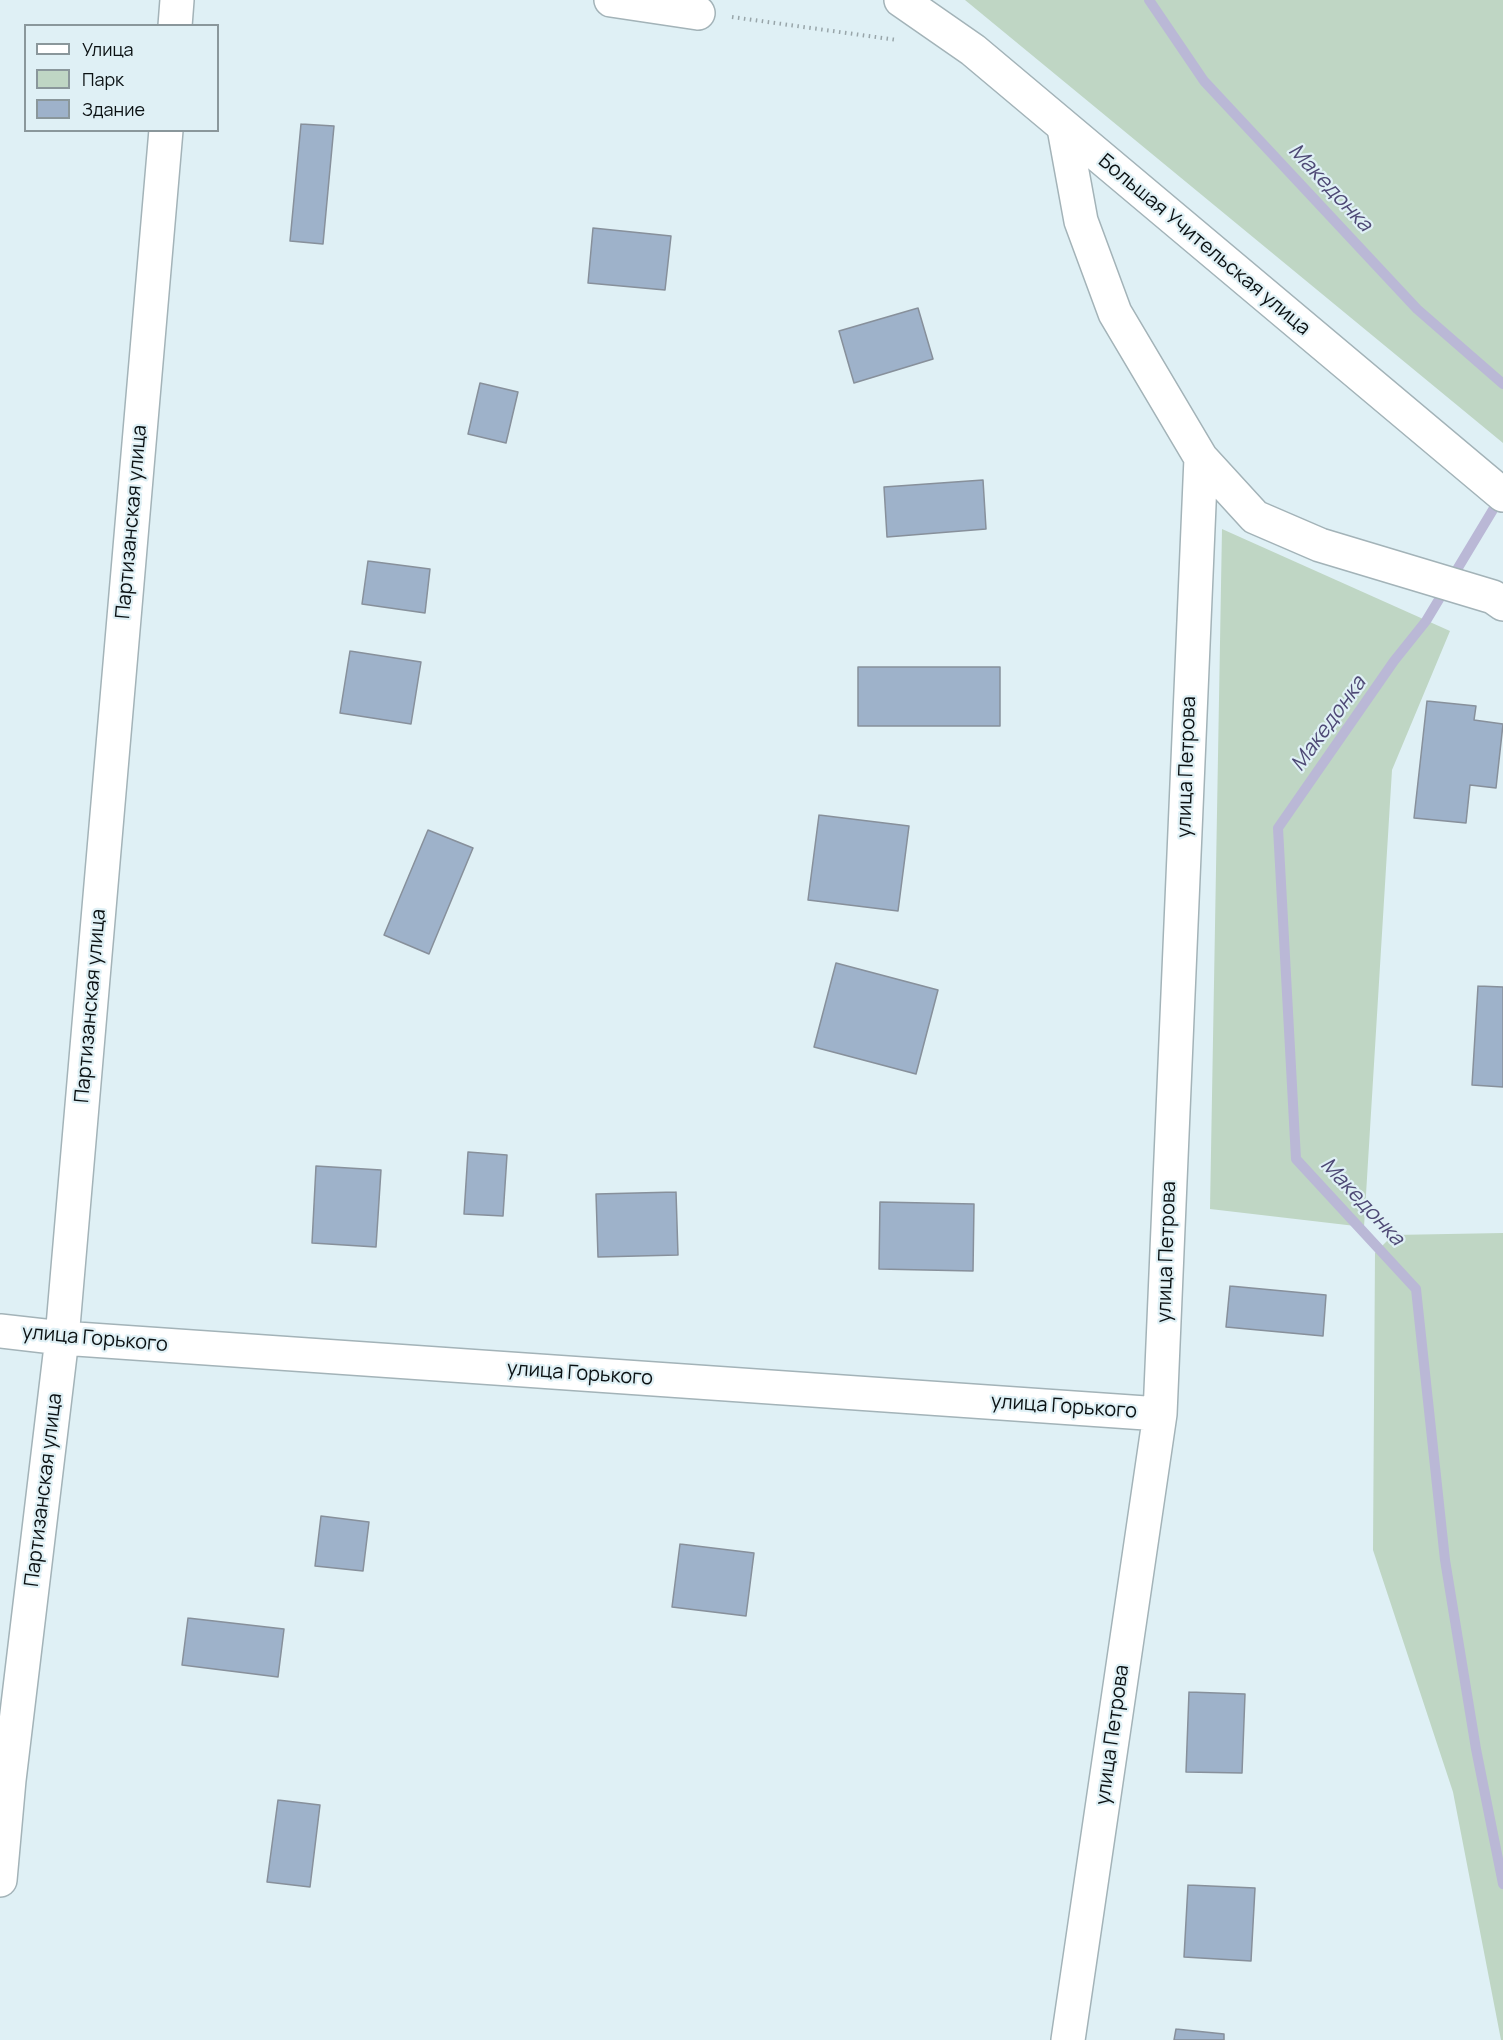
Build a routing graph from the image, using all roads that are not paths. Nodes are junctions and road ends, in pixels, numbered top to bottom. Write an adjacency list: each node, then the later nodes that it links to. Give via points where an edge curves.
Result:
1 (177, 0): 5 (street)
2 (611, 0): 4 (street)
3 (901, 0): 6 (street, Большая Учительская улица, via 973,50)
4 (698, 13)
5 (175, 24)
6 (1064, 128): 8 (street, via 1081,221 1115,313); 9 (street, Большая Учительская улица)
7 (166, 132): 12 (street, Партизанская улица)
8 (1201, 458): 10 (street, via 1255,517 1320,545); 13 (street, улица Петрова)
9 (1503, 495)
10 (1498, 600)
11 (0, 1331): 12 (street, улица Горького)
12 (62, 1338): 13 (street, улица Горького); 14 (street, Партизанская улица)
13 (1160, 1414): 15 (street, улица Петрова)
14 (0, 1880)
15 (1068, 2040)

